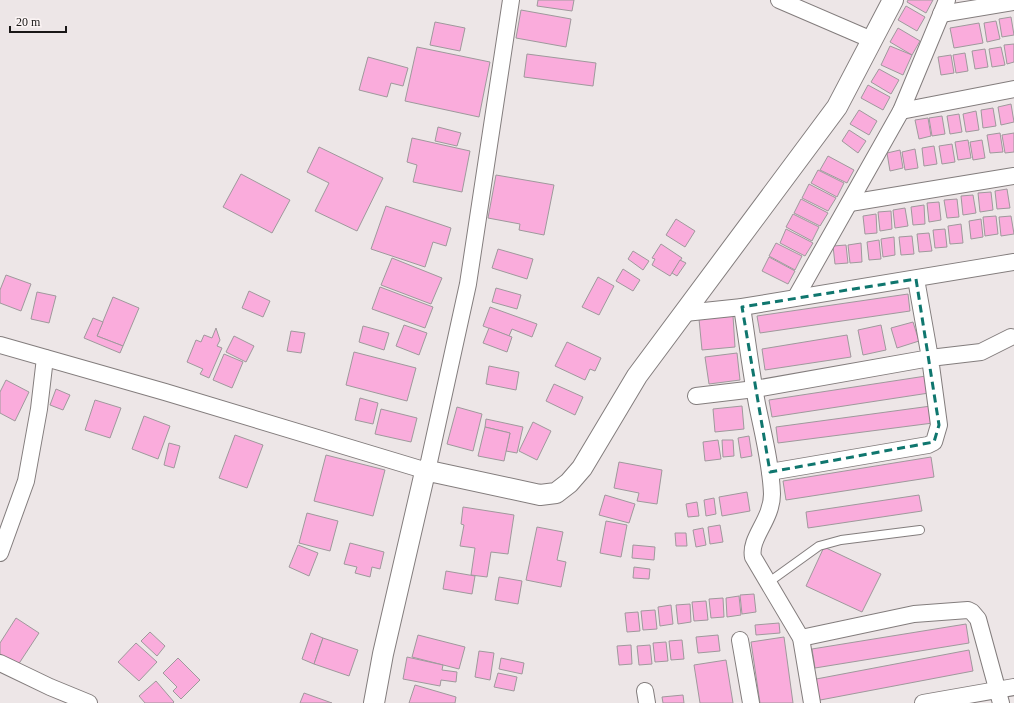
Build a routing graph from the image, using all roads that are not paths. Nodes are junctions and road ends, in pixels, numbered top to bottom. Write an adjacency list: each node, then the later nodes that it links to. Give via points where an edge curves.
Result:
1 (511, 0): 22 (street, via 468,284)
2 (779, 0): 6 (street)
3 (893, 0): 6 (street)
4 (1014, 2): 5 (street)
5 (944, 7): 8 (street)
6 (872, 40): 15 (street, via 837,107)
7 (1014, 89): 8 (street)
8 (901, 111): 10 (street)
9 (1014, 176): 10 (street)
10 (850, 203): 13 (street)
11 (1014, 262): 12 (street)
12 (916, 279): 13 (street); 19 (street)
13 (796, 297): 14 (street)
14 (742, 307): 15 (street); 20 (street)
15 (684, 313): 22 (street, via 638,376 582,468 556,493 532,494)
16 (1011, 337): 19 (street, via 976,353)
17 (0, 345): 18 (street)
18 (45, 358): 22 (street); 25 (street, via 26,481)
19 (930, 358): 20 (street); 23 (street, via 939,425 934,442)
20 (755, 389): 21 (street); 23 (street)
21 (696, 396)
22 (427, 471): 33 (street, via 423,479 383,654)
23 (770, 472): 26 (street, via 771,507 752,547 753,557)
24 (920, 530): 26 (lane, via 841,540 818,546)
25 (0, 553)
26 (769, 582): 27 (street)
27 (801, 638): 31 (street, via 914,614 968,610 978,619); 35 (street)
28 (740, 640): 34 (street)
29 (0, 663): 32 (street)
30 (1014, 687): 31 (street)
31 (1000, 696): 36 (street)
32 (89, 703)
33 (374, 703)
34 (751, 703)
35 (812, 703)
36 (923, 703)

